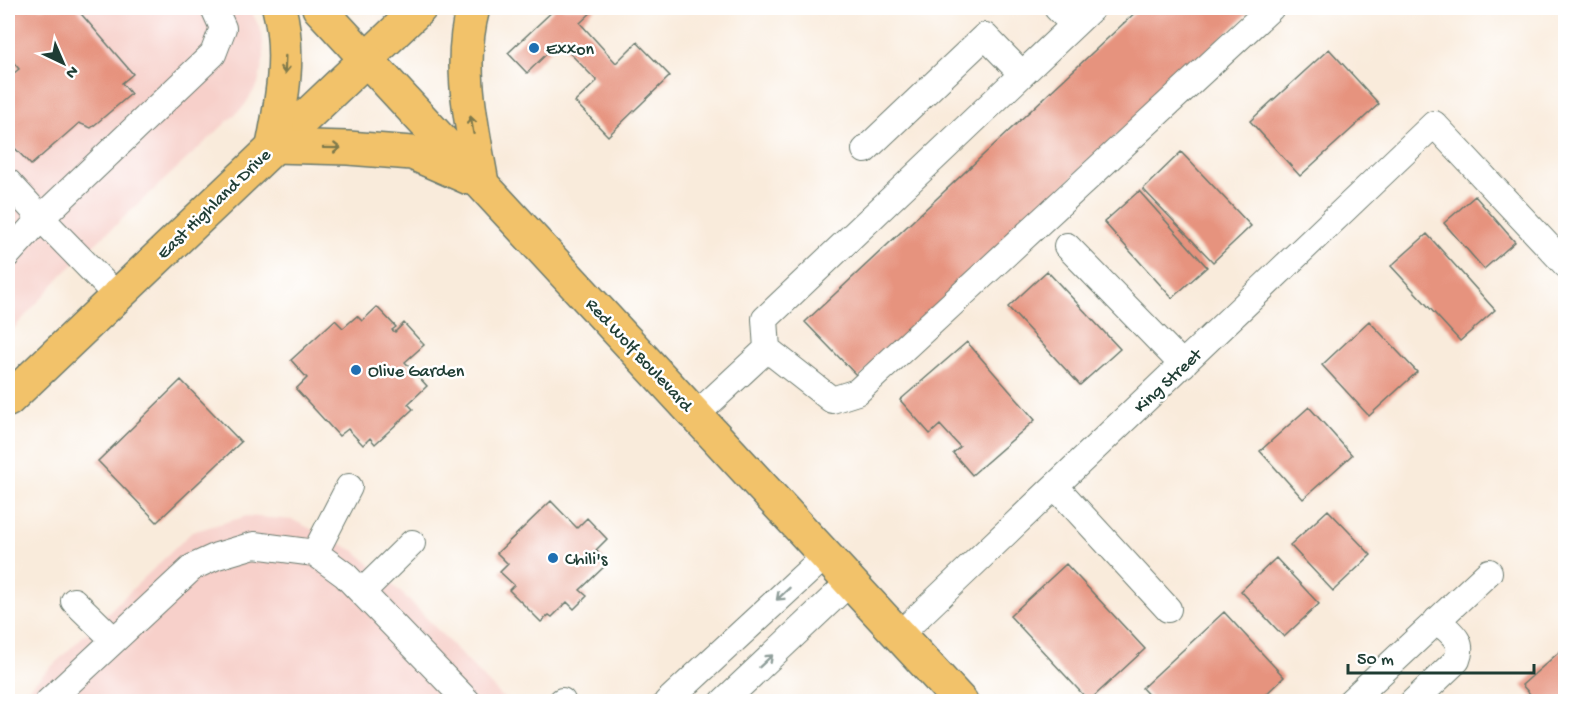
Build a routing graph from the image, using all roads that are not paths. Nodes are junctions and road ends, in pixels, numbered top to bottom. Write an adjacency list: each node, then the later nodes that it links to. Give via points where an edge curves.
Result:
1 (214, 8): 14 (street, via 223,28 213,54)
2 (279, 8): 10 (main road, one-way to 10, via 286,62)
3 (319, 8): 8 (main road, Red Wolf Boulevard)
4 (420, 8): 8 (main road, East Highland Drive)
5 (472, 8): 13 (main road, one-way to 5, via 466,89 466,31)
6 (1271, 8): 19 (street, via 857,392 832,400)
7 (1074, 13): 9 (street)
8 (367, 58): 10 (main road, East Highland Drive); 13 (main road, Red Wolf Boulevard)
9 (1022, 74): 11 (street, via 985,36); 19 (street, via 765,319)
10 (273, 146): 13 (main road, one-way to 13, via 412,153); 18 (main road, East Highland Drive)
11 (865, 150)
12 (8, 182): 14 (street)
13 (482, 183): 22 (main road, Red Wolf Boulevard)
14 (41, 218): 16 (street); 18 (street)
15 (1067, 246): 20 (street)
16 (8, 254)
17 (1566, 266): 20 (street, King Street, via 1434,124)
18 (117, 296): 21 (main road, East Highland Drive)
19 (766, 349): 22 (street)
20 (1183, 365): 23 (street, King Street)
21 (8, 400)
22 (696, 415): 27 (main road, Red Wolf Boulevard)
23 (1055, 486): 32 (street); 34 (street, King Street)
24 (349, 488): 26 (street)
25 (412, 543): 30 (street)
26 (315, 553): 30 (street); 35 (street, via 254,545 217,556 193,567)
27 (826, 555): 29 (main road, Red Wolf Boulevard); 38 (street, one-way to 38)
28 (1489, 572): 33 (street)
29 (851, 581): 34 (main road, Red Wolf Boulevard); 39 (street, one-way to 29)
30 (362, 592): 37 (street)
31 (74, 601): 35 (street)
32 (1168, 609)
33 (1437, 620): 41 (street); 42 (street, via 1458,642 1461,651 1457,660)
34 (899, 635): 40 (main road, Red Wolf Boulevard)
35 (114, 640): 36 (street)
36 (48, 702)
37 (468, 702)
38 (667, 702)
39 (723, 702)
40 (962, 702)
41 (1350, 702)
42 (1413, 702)

